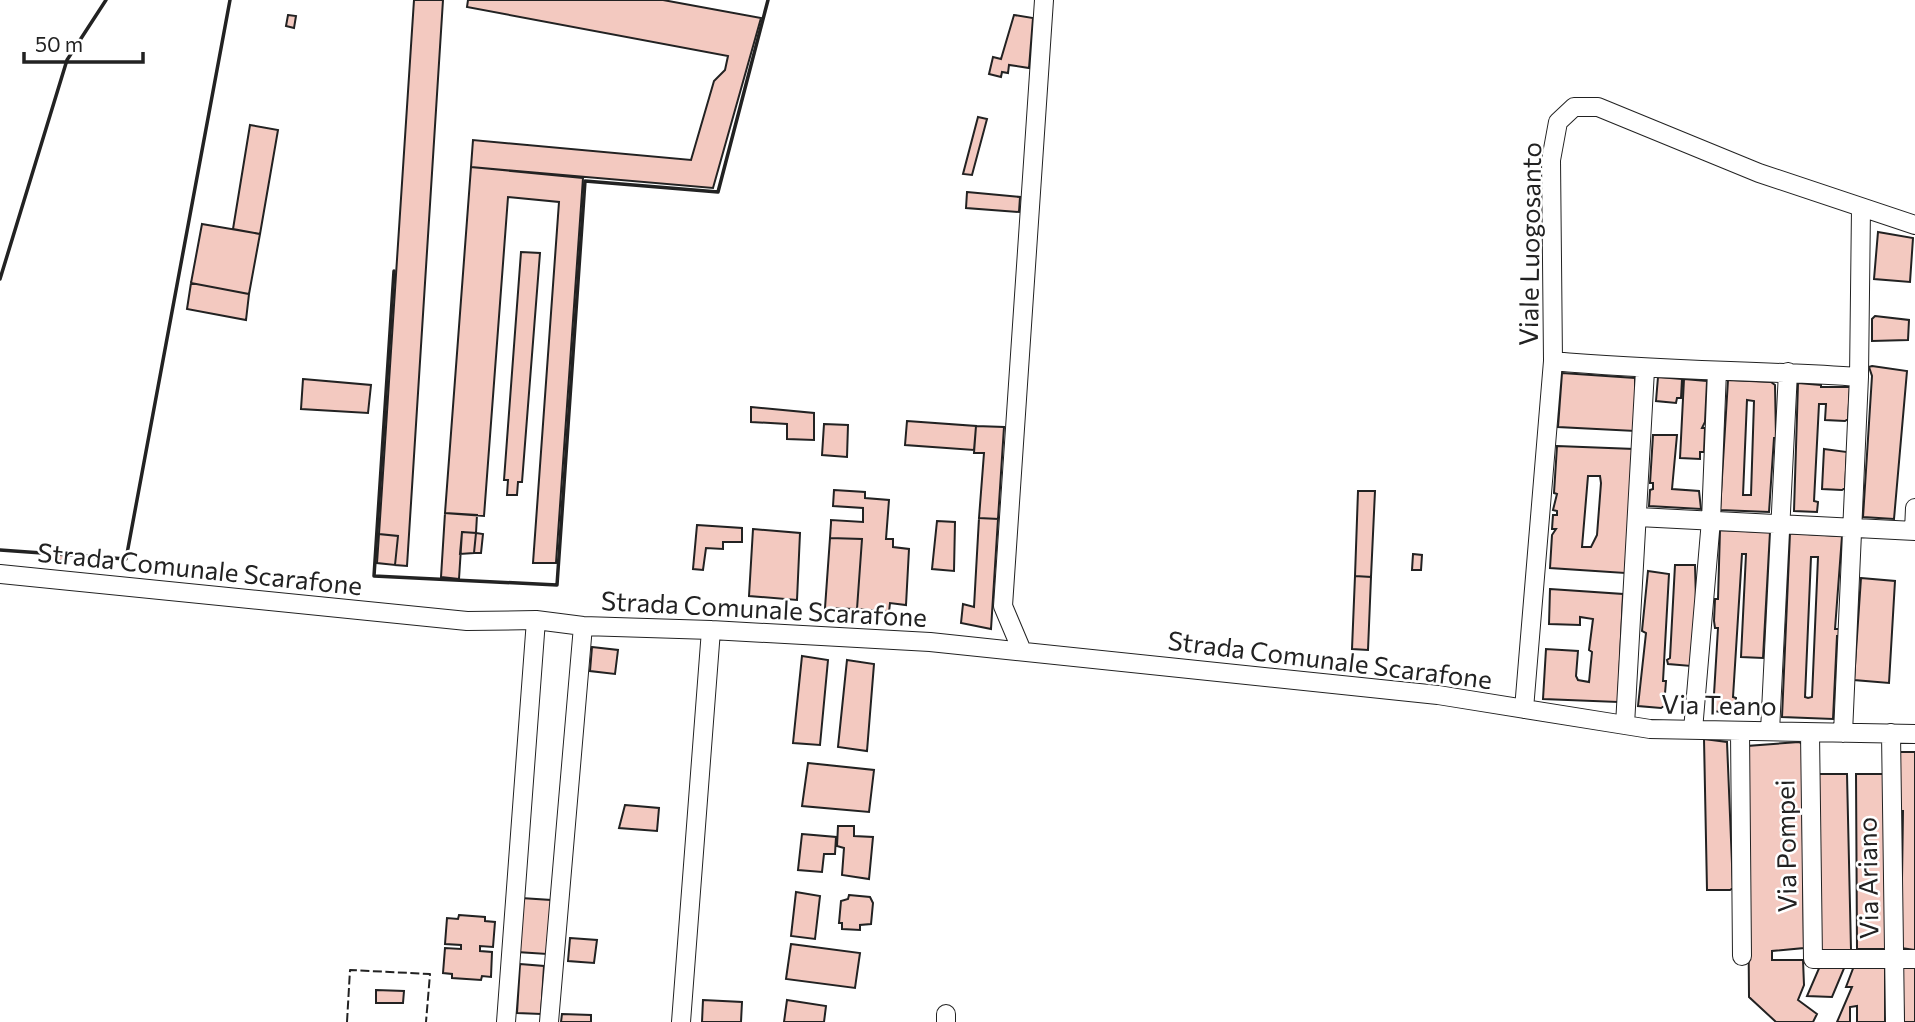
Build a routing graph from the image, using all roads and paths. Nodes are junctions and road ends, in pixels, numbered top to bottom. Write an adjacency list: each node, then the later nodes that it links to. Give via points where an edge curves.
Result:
1 (1044, 0): 19 (street, via 1003,607)
2 (1861, 208): 3 (street, Viale Luogosanto); 4 (street, Viale Luogosanto, via 1759,173 1598,107 1574,107 1558,122 1551,160); 8 (street)
3 (1915, 225)
4 (1553, 361): 5 (street); 20 (street, Viale Luogosanto)
5 (1645, 370): 6 (street); 10 (street)
6 (1717, 371): 7 (street); 11 (street)
7 (1788, 372): 8 (street); 12 (street)
8 (1859, 377): 13 (street)
9 (1915, 508): 14 (street)
10 (1639, 517): 11 (street); 21 (street)
11 (1711, 520): 12 (street); 22 (street)
12 (1781, 523): 13 (street); 24 (street)
13 (1853, 527): 14 (street); 26 (street)
14 (1915, 531)
15 (0, 573): 16 (street, Strada Comunale Scarafone, via 467,621)
16 (536, 620): 17 (street, Strada Comunale Scarafone); 32 (street)
17 (583, 626): 18 (street, Strada Comunale Scarafone); 33 (street)
18 (711, 630): 19 (street, Strada Comunale Scarafone); 34 (street)
19 (1022, 651): 20 (street, Strada Comunale Scarafone, via 1438,695)
20 (1524, 709): 21 (street, Via Teano)
21 (1625, 725): 22 (street, Via Teano)
22 (1693, 730): 23 (street, Via Teano)
23 (1740, 731): 24 (street, Via Teano); 29 (street)
24 (1770, 732): 25 (street, Via Teano)
25 (1810, 733): 26 (street, Via Teano); 30 (street, Via Pompei, via 1813,959)
26 (1843, 733): 27 (street, Via Teano)
27 (1891, 733): 28 (street, Via Teano); 30 (street, Via Ariano)
28 (1915, 734)
29 (1742, 956)
30 (1894, 959): 31 (street); 35 (street, Via Ariano)
31 (1915, 959)
32 (506, 1022)
33 (549, 1022)
34 (681, 1022)
35 (1895, 1022)

